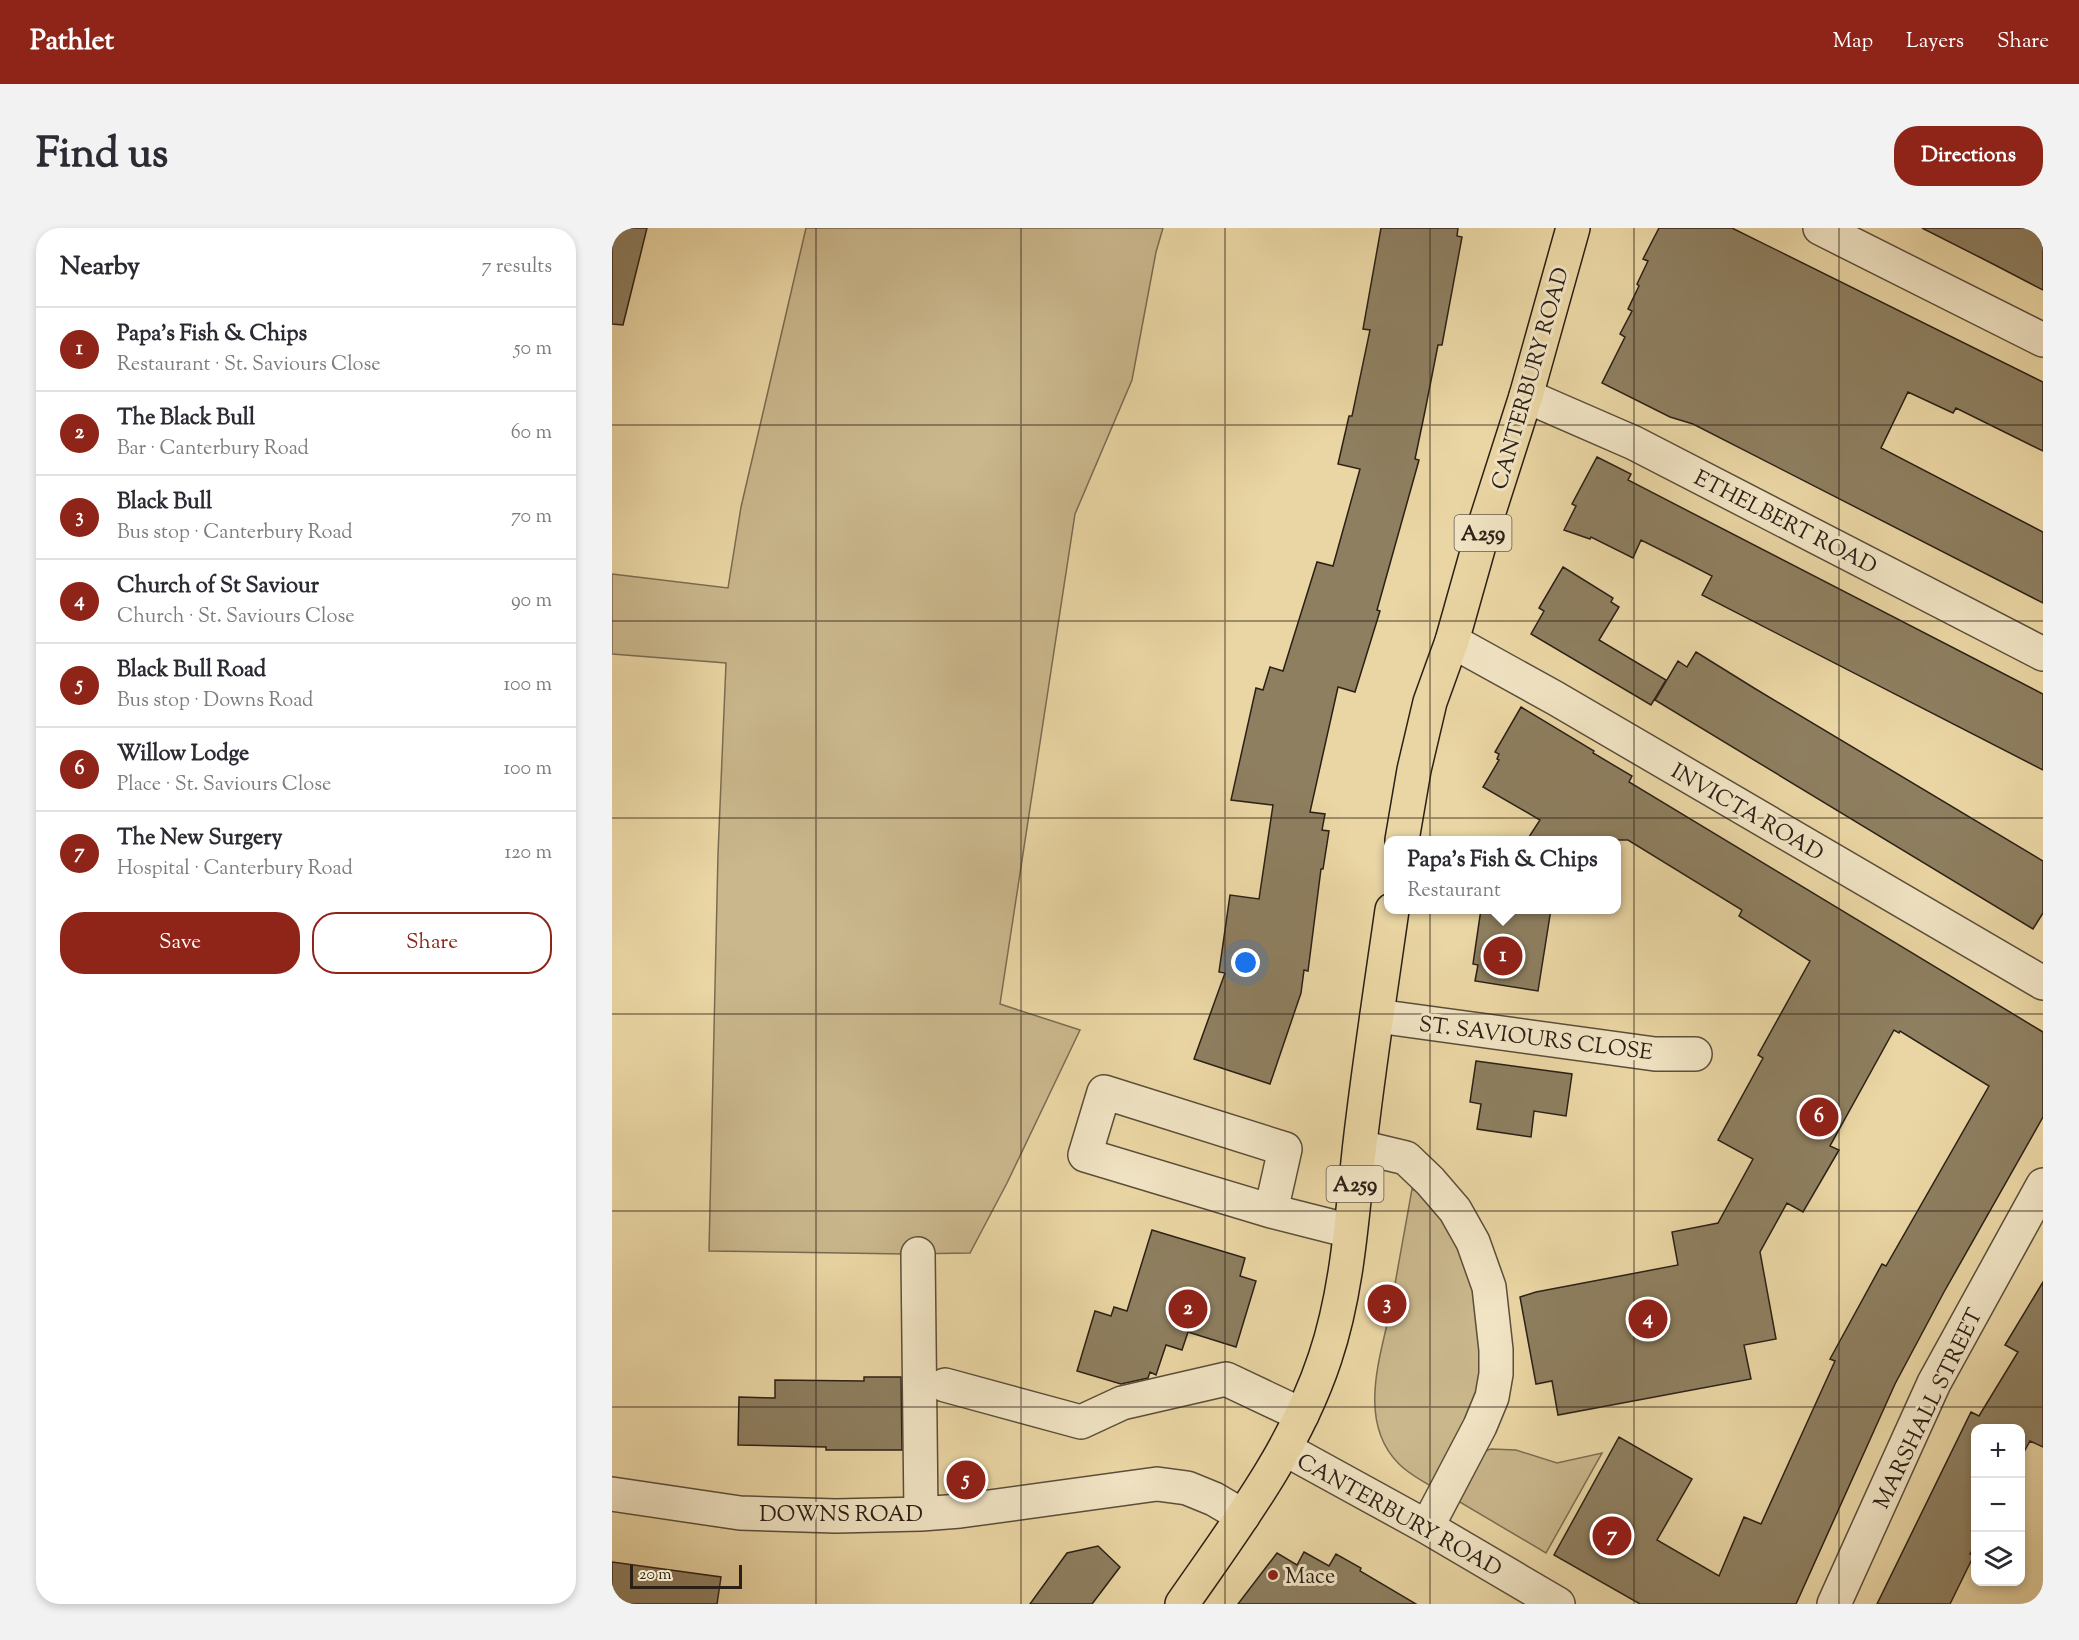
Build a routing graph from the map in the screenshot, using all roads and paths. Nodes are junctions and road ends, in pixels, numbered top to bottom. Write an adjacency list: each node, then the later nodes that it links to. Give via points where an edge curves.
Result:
1 (1573, 228): 4 (highway, CANTERBURY ROAD / A259)
2 (1820, 228): 3 (street)
3 (2043, 340)
4 (1526, 396): 5 (highway, CANTERBURY ROAD / A259); 6 (street, ETHELBERT ROAD, via 1634,443)
5 (1452, 641): 7 (highway, CANTERBURY ROAD / A259, via 1430,702); 9 (street, INVICTA ROAD)
6 (2043, 654)
7 (1403, 836)
8 (1391, 914): 10 (highway, CANTERBURY ROAD / A259)
9 (2043, 983)
10 (1377, 1016): 11 (street, ST. SAVIOURS CLOSE, via 1655,1054); 12 (highway, CANTERBURY ROAD / A259)
11 (1695, 1054)
12 (1360, 1147): 15 (highway, CANTERBURY ROAD / A259); 23 (street, via 1406,1158 1430,1181 1455,1210 1473,1242 1489,1287 1496,1350 1492,1397)
13 (2043, 1185): 26 (street, MARSHALL STREET, via 1934,1383)
14 (1271, 1211): 14 (street, via 1085,1155 1104,1092 1285,1149); 15 (street)
15 (1350, 1231): 18 (highway, CANTERBURY ROAD / A259, via 1333,1331)
16 (918, 1254): 21 (street)
17 (945, 1385): 18 (street, via 1081,1422 1122,1403 1226,1379)
18 (1302, 1415): 19 (highway, CANTERBURY ROAD / A259)
19 (1285, 1449): 22 (highway, A259); 23 (street, CANTERBURY ROAD)
20 (612, 1494): 21 (street, DOWNS ROAD, via 740,1513)
21 (921, 1514): 22 (street, DOWNS ROAD, via 1157,1484 1187,1488)
22 (1243, 1516): 24 (highway, A259)
23 (1427, 1527): 25 (street, CANTERBURY ROAD)
24 (1182, 1604)
25 (1558, 1604)
26 (1834, 1604)

